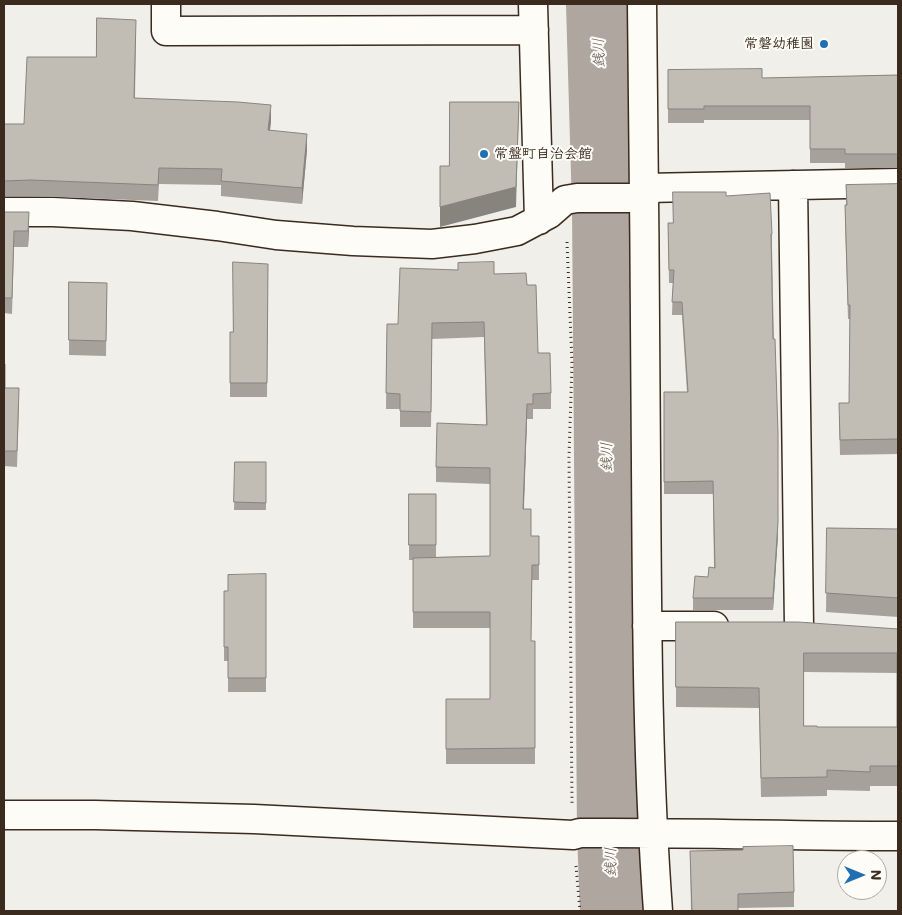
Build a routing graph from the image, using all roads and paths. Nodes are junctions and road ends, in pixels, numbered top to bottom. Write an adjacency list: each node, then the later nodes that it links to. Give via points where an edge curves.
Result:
1 (166, 4): 3 (street, via 166,31)
2 (642, 4): 6 (street)
3 (533, 17): 9 (street)
4 (898, 183): 5 (street)
5 (793, 185): 6 (street); 12 (street, via 809,627)
6 (640, 195): 7 (street); 10 (street)
7 (571, 199): 9 (street); 15 (path, via 569,457)
8 (4, 212): 9 (street, via 132,216 276,235 432,244 475,240 517,231)
9 (539, 220)
10 (647, 626): 11 (street); 14 (street)
11 (742, 626)
12 (771, 626)
13 (4, 815): 15 (street, via 254,819)
14 (647, 833): 15 (street); 16 (street); 18 (street)
15 (576, 834): 17 (path)
16 (898, 836)
17 (580, 911)
18 (658, 911)

